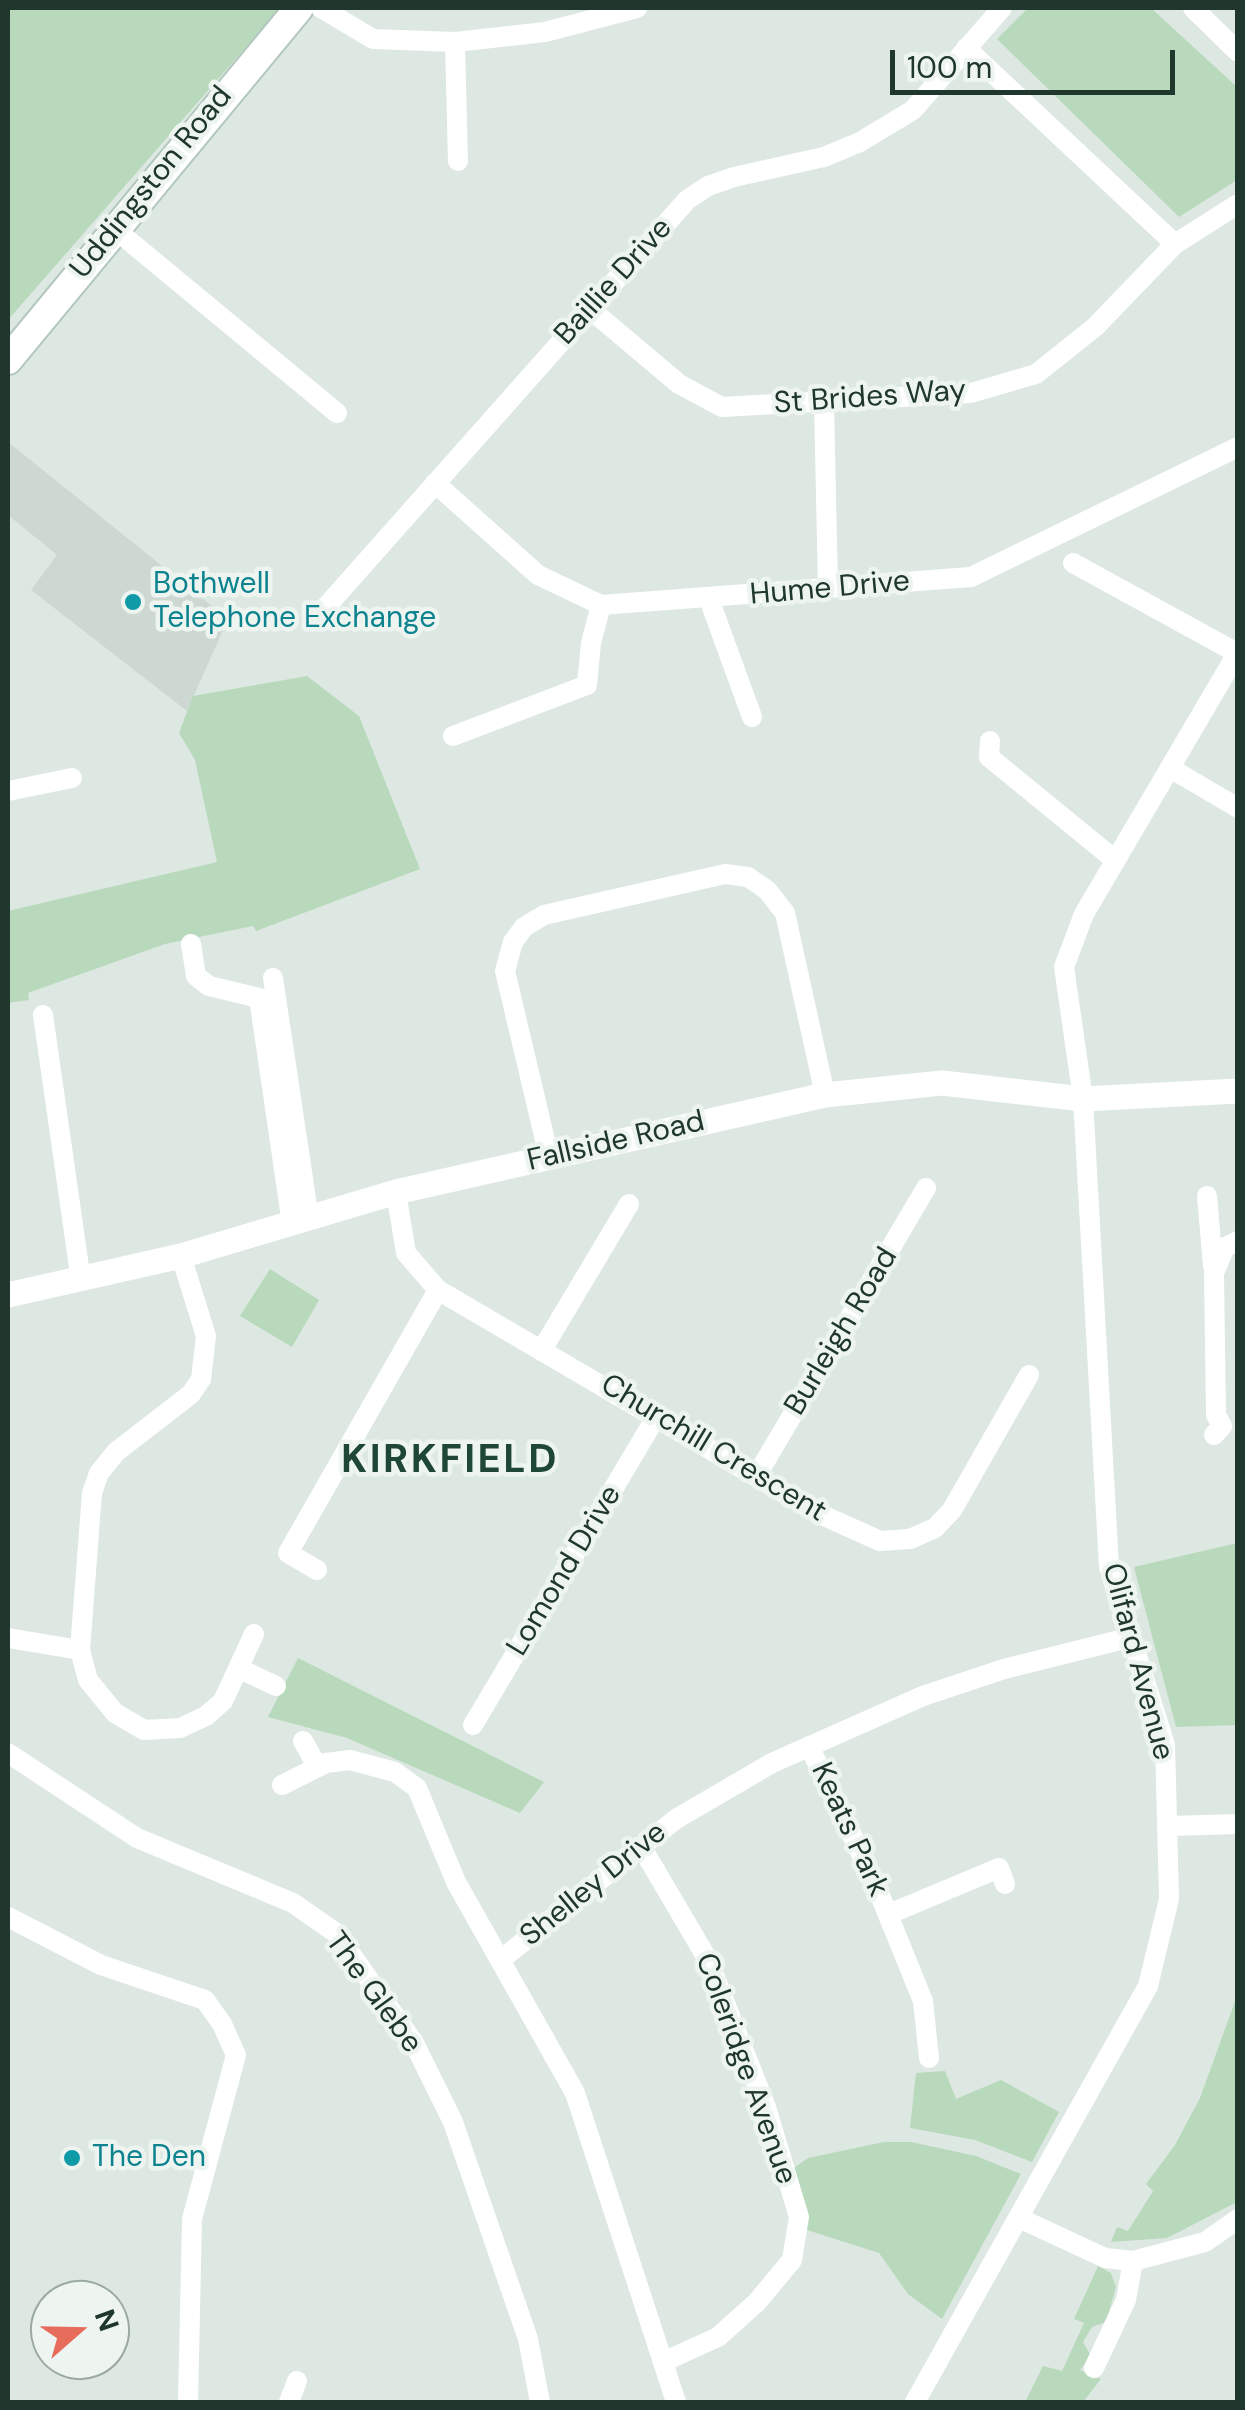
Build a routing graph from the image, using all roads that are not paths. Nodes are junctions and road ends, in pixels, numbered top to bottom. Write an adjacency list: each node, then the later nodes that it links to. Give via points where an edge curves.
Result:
1 (299, 8): 11 (main road, Uddingston Road)
2 (321, 8): 6 (street, via 373,40)
3 (637, 8): 6 (street, via 545,32)
4 (1002, 8): 7 (street)
5 (1205, 11): 8 (street)
6 (455, 42): 9 (street)
7 (966, 48): 12 (street); 13 (street, Baillie Drive, via 913,110 860,142 708,186 687,200)
8 (1238, 52)
9 (458, 161)
10 (1238, 204): 12 (street, St Brides Way)
11 (116, 230): 14 (main road, Uddingston Road); 16 (street)
12 (1175, 244): 15 (street, St Brides Way, via 1095,327 1036,374 971,394)
13 (590, 309): 15 (street, St Brides Way, via 679,384 722,407); 18 (street, Baillie Drive)
14 (8, 360)
15 (824, 404): 20 (street)
16 (337, 413)
17 (1238, 446): 20 (street, Hume Drive, via 971,577)
18 (435, 483): 22 (street, Hume Drive, via 538,576); 23 (street, Baillie Drive)
19 (1073, 564): 24 (street)
20 (828, 587): 21 (street, Hume Drive)
21 (709, 598): 22 (street, Hume Drive); 25 (street)
22 (602, 605): 26 (street, via 587,685)
23 (325, 608)
24 (1237, 653): 28 (street, Olifard Avenue)
25 (752, 717)
26 (454, 736)
27 (990, 741): 32 (street, via 989,757)
28 (1170, 768): 31 (street); 32 (street, Olifard Avenue)
29 (72, 778): 30 (street)
30 (8, 791)
31 (1238, 808)
32 (1114, 860): 38 (street, Olifard Avenue, via 1064,967)
33 (190, 944): 44 (street, via 196,976 209,986 259,998)
34 (274, 978): 44 (street)
35 (43, 1015): 48 (street)
36 (1238, 1090): 38 (street, Fallside Road)
37 (825, 1095): 38 (street, Fallside Road, via 942,1083); 39 (street, Fallside Road); 39 (street, via 785,913 748,876 689,882 544,915 513,942 505,971)
38 (1083, 1099): 59 (street, Olifard Avenue, via 1109,1566)
39 (549, 1157): 41 (street, Fallside Road)
40 (926, 1188): 55 (street, Burleigh Road)
41 (396, 1192): 44 (street, Fallside Road); 49 (street, Churchill Crescent, via 406,1253)
42 (1207, 1196): 47 (street)
43 (629, 1204): 51 (street)
44 (301, 1221): 46 (street, Fallside Road)
45 (1238, 1242): 47 (street, via 1225,1247)
46 (181, 1256): 48 (street, Fallside Road); 60 (street, via 206,1336 201,1379 99,1474)
47 (1214, 1273): 54 (street, via 1216,1415)
48 (81, 1282): 50 (street, Fallside Road)
49 (438, 1290): 51 (street, Churchill Crescent); 56 (street, via 288,1553)
50 (8, 1295)
51 (543, 1348): 53 (street, Churchill Crescent)
52 (1029, 1375): 55 (street, Churchill Crescent, via 952,1510 935,1528 910,1539 880,1541)
53 (656, 1417): 55 (street, Churchill Crescent); 63 (street, Lomond Drive)
54 (1224, 1431)
55 (757, 1475)
56 (317, 1570)
57 (254, 1634): 61 (street)
58 (8, 1638): 60 (street)
59 (1128, 1638): 65 (street, Shelley Drive, via 923,1696); 70 (street, Olifard Avenue, via 1165,1745)
60 (80, 1650): 61 (street, via 88,1680 116,1713 144,1730 180,1728 206,1716)
61 (240, 1669): 62 (street)
62 (276, 1686)
63 (473, 1725)
64 (303, 1741): 67 (street)
65 (809, 1746): 71 (street, Shelley Drive, via 738,1781); 73 (street, Keats Park)
66 (8, 1753): 85 (street, The Glebe, via 137,1838 293,1903 336,1932 414,2043 453,2122 528,2339)
67 (317, 1766): 68 (street); 75 (street, via 372,1764 417,1788 456,1882)
68 (282, 1785)
69 (1238, 1824): 70 (street)
70 (1170, 1826): 77 (street, Olifard Avenue, via 1169,1898 1148,1986)
71 (641, 1846): 75 (street, Shelley Drive); 80 (street, Coleridge Avenue, via 708,1960 766,2107 799,2216 792,2260 757,2302 718,2337)
72 (1005, 1884): 73 (street, Keats Park, via 1000,1868)
73 (888, 1914): 76 (street, Keats Park, via 923,2001)
74 (8, 1917): 83 (street, via 101,1965 205,2000 236,2055 192,2220)
75 (503, 1958): 80 (street, Shelley Drive, via 576,2093)
76 (928, 2058)
77 (1019, 2218): 79 (street, via 1105,2258); 87 (street, Olifard Avenue)
78 (1238, 2219): 79 (street, via 1204,2242)
79 (1133, 2261): 81 (street, via 1126,2300 1100,2338)
80 (664, 2362): 86 (street, Shelley Drive)
81 (1094, 2368)
82 (297, 2381): 84 (street)
83 (188, 2402)
84 (289, 2402)
85 (540, 2402)
86 (676, 2402)
87 (915, 2402)

